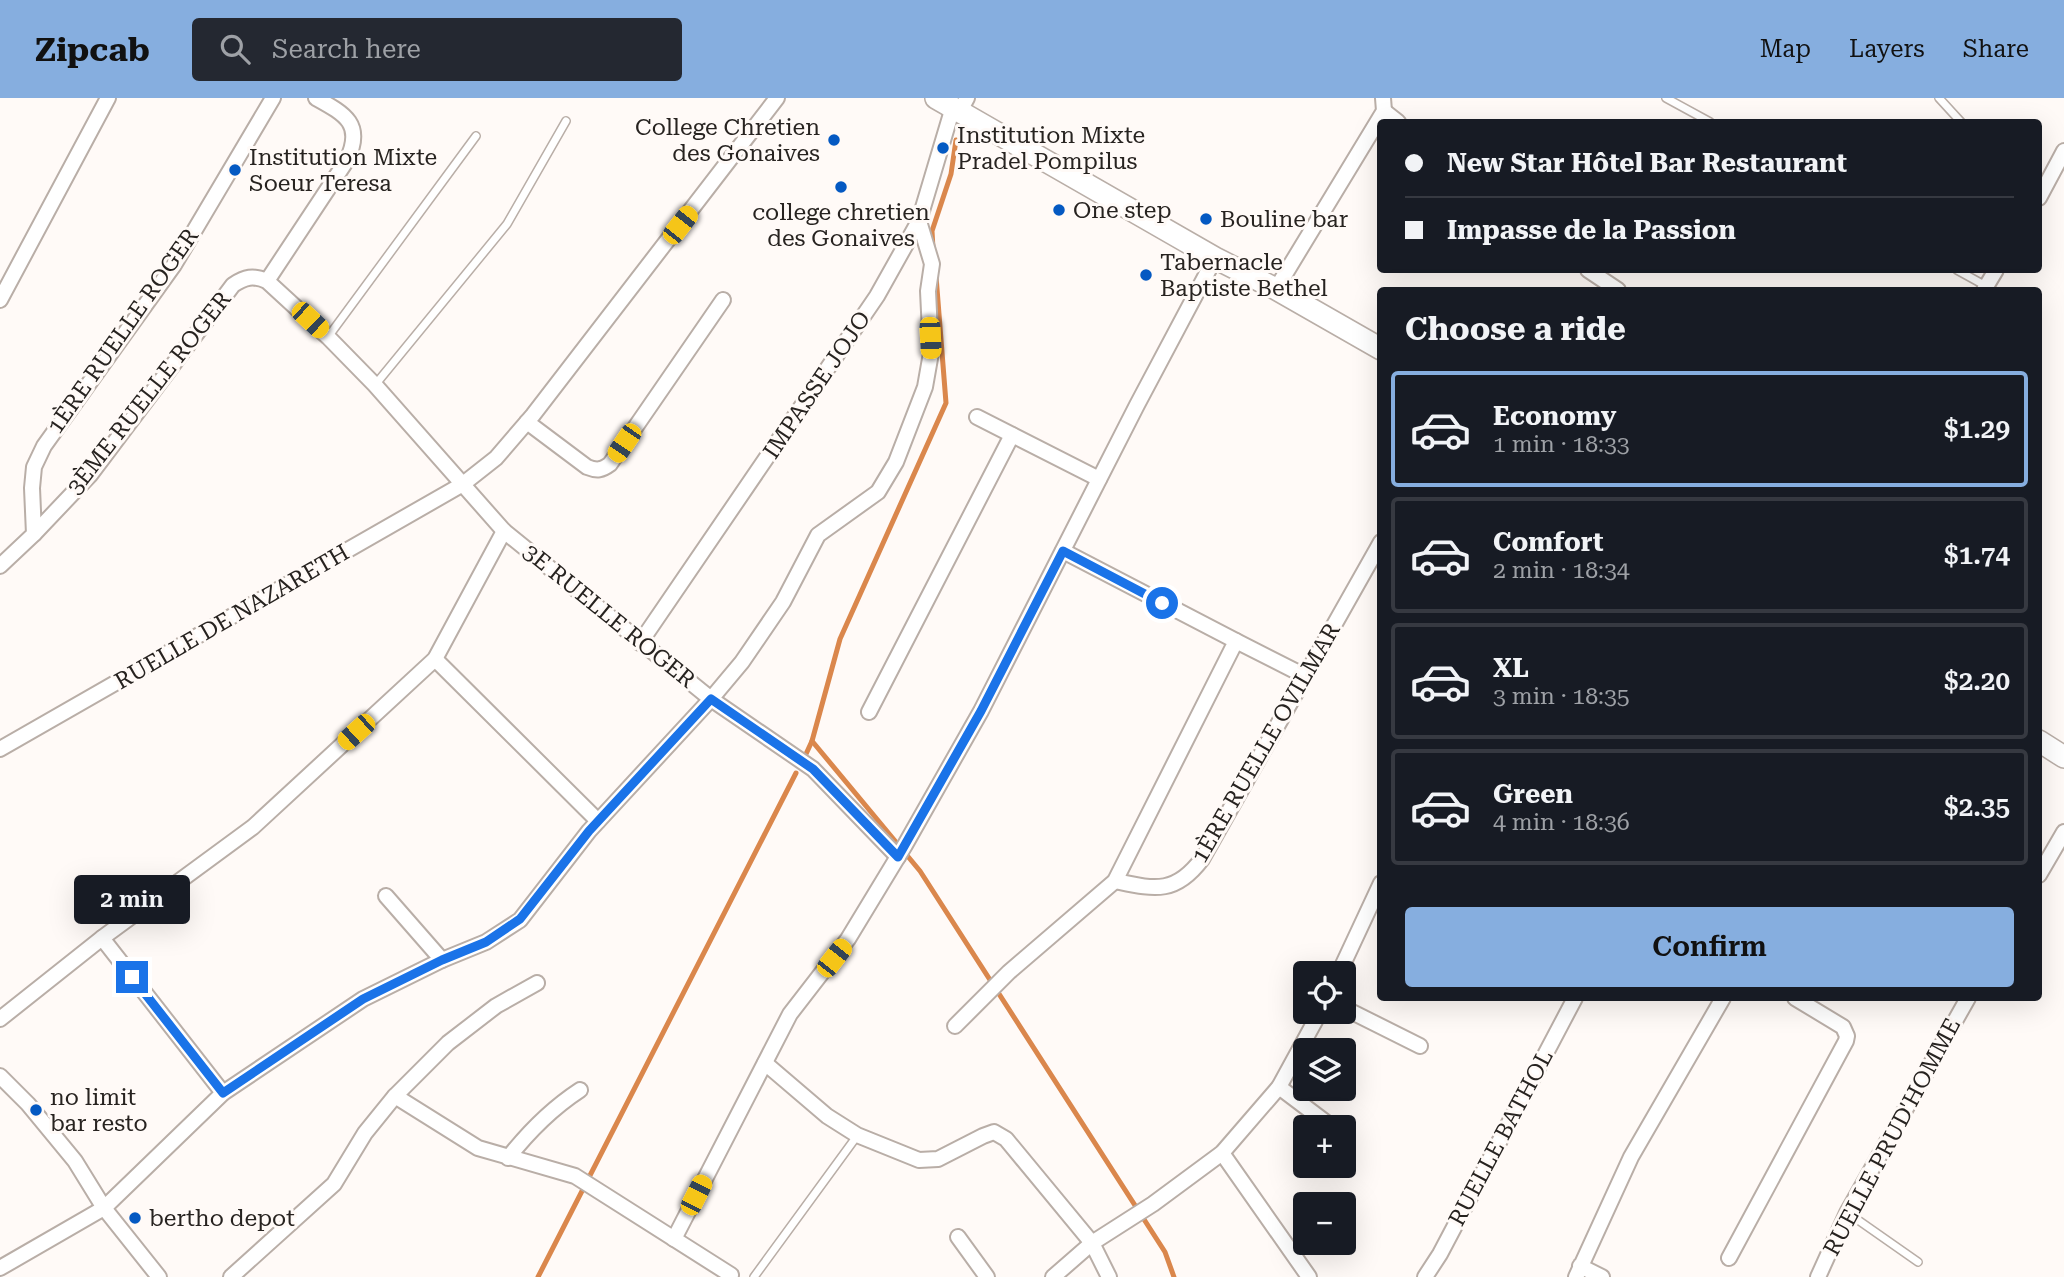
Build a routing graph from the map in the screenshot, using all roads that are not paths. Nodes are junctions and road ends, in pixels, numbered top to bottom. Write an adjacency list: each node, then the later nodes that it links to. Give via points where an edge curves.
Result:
1 (108, 98): 24 (street)
2 (274, 98): 35 (street, 1ÈRE RUELLE ROGER, via 174,265 44,446 34,467)
3 (316, 98): 20 (street, via 350,121 353,148)
4 (777, 98): 30 (street, RUELLE DE NAZARETH)
5 (1667, 98): 10 (lane)
6 (1939, 98): 11 (lane)
7 (954, 104): 16 (street, IMPASSE JOJO); 17 (main road)
8 (1383, 104): 9 (street); 23 (street)
9 (1396, 119)
10 (1705, 119)
11 (1958, 119)
12 (566, 121): 28 (lane, via 507,224)
13 (476, 136): 26 (lane)
14 (2064, 151): 15 (street)
15 (2042, 191)
16 (919, 220): 40 (street, IMPASSE JOJO, via 877,296); 43 (street, via 932,264 928,291 931,353 925,387 896,462 878,492 818,535 783,602)
17 (1215, 258): 23 (main road); 32 (street)
18 (1592, 273): 21 (street)
19 (1961, 273): 22 (lane)
20 (267, 281): 26 (street); 35 (street, 3ÈME RUELLE ROGER, via 250,276 233,285 90,475)
21 (1614, 287)
22 (1982, 287)
23 (1276, 289): 27 (main road)
24 (0, 300)
25 (723, 300): 30 (street, via 603,469 587,467)
26 (328, 337): 28 (street)
27 (1377, 347)
28 (375, 386): 33 (street)
29 (977, 417): 31 (street)
30 (527, 422): 33 (street, RUELLE DE NAZARETH, via 496,458)
31 (1012, 435): 32 (street); 44 (street)
32 (1099, 479): 37 (street)
33 (463, 484): 34 (street); 46 (street, RUELLE DE NAZARETH)
34 (504, 530): 40 (street, 3E RUELLE ROGER); 41 (street)
35 (34, 534): 38 (street)
36 (1377, 549): 42 (street, 1ÈRE RUELLE OVILMAR)
37 (1063, 551): 39 (street); 50 (street, via 981,711)
38 (0, 565)
39 (1236, 641): 42 (street); 52 (street)
40 (640, 643): 43 (street, 3E RUELLE ROGER)
41 (435, 659): 48 (street); 55 (street, via 253,827)
42 (1305, 676): 52 (street, 1ÈRE RUELLE OVILMAR, via 1192,873 1165,888)
43 (711, 699): 48 (street); 50 (street, 3E RUELLE ROGER, via 813,769)
44 (869, 712)
45 (2042, 743): 47 (main road)
46 (0, 749)
47 (2064, 757)
48 (598, 821): 56 (street, via 520,919 486,942)
49 (2064, 832): 51 (street)
50 (901, 852): 68 (street, via 848,939 790,1014)
51 (2042, 871)
52 (1115, 881): 66 (street, via 1009,972)
53 (1377, 892): 57 (street)
54 (386, 896): 56 (street)
55 (102, 938): 64 (street); 72 (street)
56 (442, 960): 72 (street, via 363,999)
57 (1345, 961)
58 (537, 983): 73 (street, via 496,1006 448,1043)
59 (1573, 1001): 95 (street, RUELLE BATHOL)
60 (1721, 1001): 86 (street, via 1631,1157)
61 (1800, 1001): 83 (street, via 1843,1027 1846,1041)
62 (1966, 1001): 79 (street, RUELLE PRUD'HOMME)
63 (1356, 1014): 67 (street)
64 (0, 1019)
65 (1313, 1024): 70 (street)
66 (955, 1026)
67 (1420, 1046)
68 (765, 1063): 75 (street, via 827,1116); 81 (street)
69 (0, 1076): 78 (street, via 75,1161)
70 (1279, 1087): 74 (street); 76 (street)
71 (580, 1090): 77 (street, via 553,1108)
72 (223, 1093): 78 (street)
73 (395, 1096): 77 (street, via 478,1148); 89 (street, via 365,1133 334,1184)
74 (1316, 1115)
75 (857, 1135): 82 (street, via 919,1160 938,1159 995,1132 1006,1139); 90 (lane)
76 (1222, 1153): 82 (street); 94 (street)
77 (508, 1158): 81 (street, via 575,1177)
78 (104, 1208): 85 (street); 88 (street)
79 (1847, 1213): 84 (lane); 97 (street, RUELLE PRUD'HOMME)
80 (958, 1237): 91 (street)
81 (674, 1239): 87 (street)
82 (1092, 1243): 92 (street); 93 (street)
83 (1729, 1258)
84 (1918, 1262)
85 (0, 1268)
86 (1578, 1272): 96 (street)
87 (731, 1276)
88 (159, 1277)
89 (231, 1277)
90 (754, 1277)
91 (988, 1277)
92 (1053, 1277)
93 (1109, 1277)
94 (1309, 1277)
95 (1425, 1277)
96 (1602, 1277)
97 (1818, 1277)

